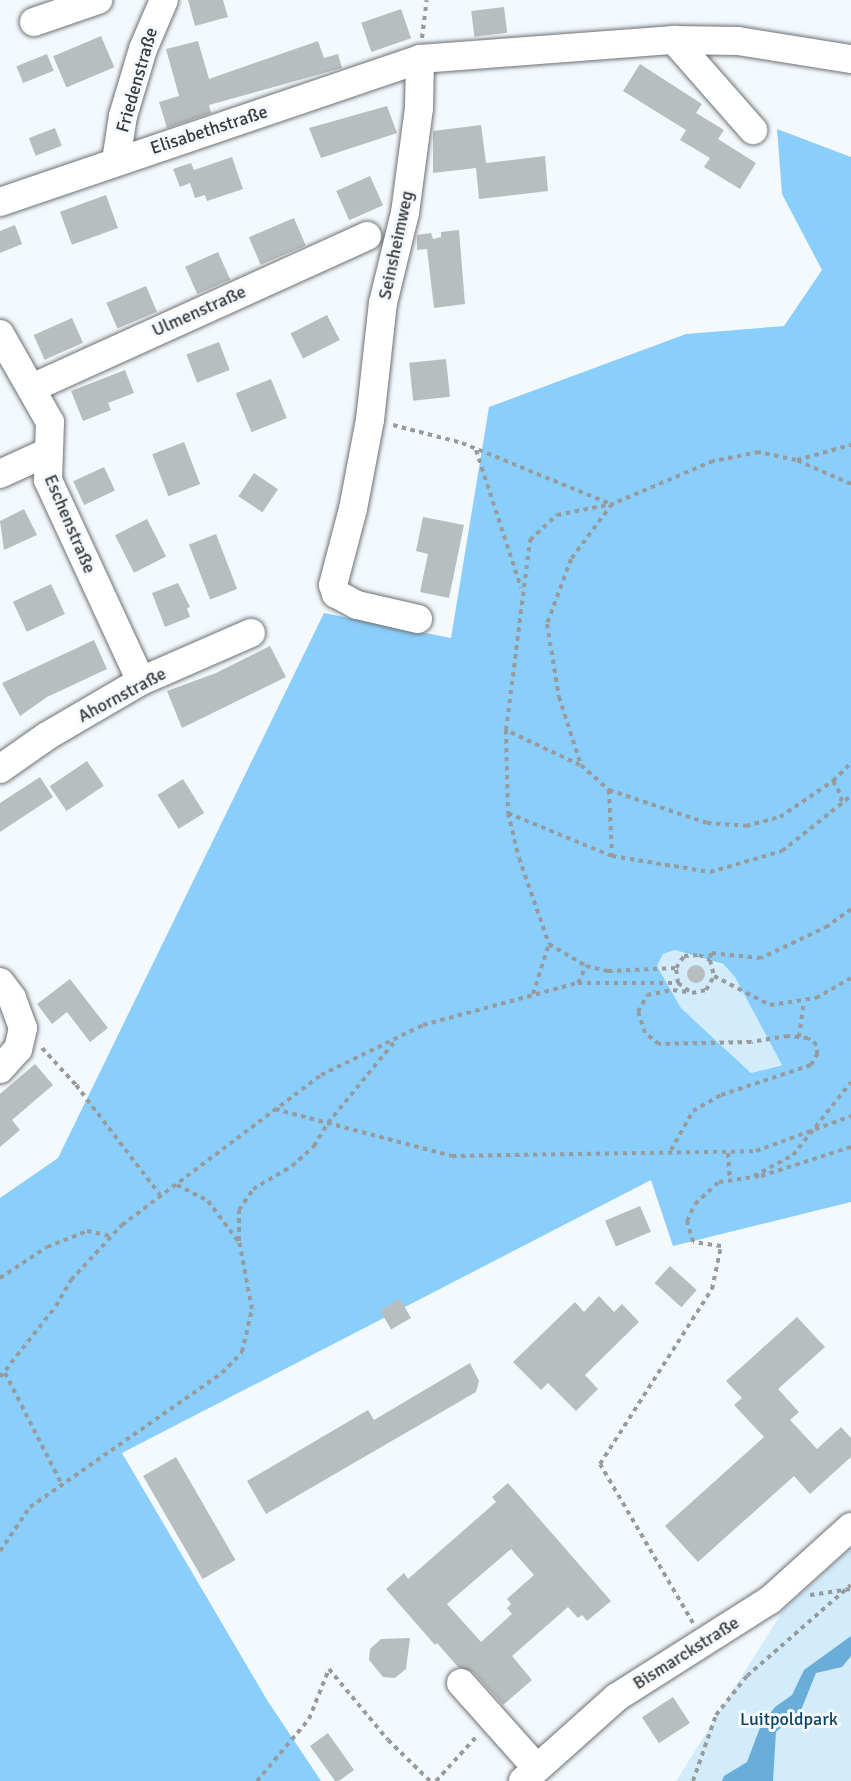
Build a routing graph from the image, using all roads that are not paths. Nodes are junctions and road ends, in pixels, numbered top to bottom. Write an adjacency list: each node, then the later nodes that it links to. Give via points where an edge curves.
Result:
1 (98, 0): 3 (street)
2 (164, 0): 8 (street, Friedenstraße, via 143,49 123,116)
3 (34, 22)
4 (674, 40): 5 (street, via 738,40); 6 (street); 7 (street)
5 (851, 58)
6 (420, 59): 8 (street, Elisabethstraße); 15 (street, Seinsheimweg, via 419,108 408,190 383,303 370,420 333,585 336,594 346,601)
7 (753, 130)
8 (116, 161): 9 (street, Elisabethstraße)
9 (0, 202)
10 (367, 236): 12 (street, Ulmenstraße)
11 (0, 334): 12 (street, Eschenstraße)
12 (32, 388): 13 (street, Eschenstraße, via 50,422)
13 (48, 452): 14 (street); 17 (street, Eschenstraße, via 48,480)
14 (0, 474)
15 (418, 619)
16 (251, 633): 17 (street, Ahornstraße)
17 (141, 681): 18 (street, Ahornstraße, via 47,736)
18 (0, 769)
19 (0, 982): 20 (street, via 12,998 23,1028 18,1049)
20 (0, 1069)
21 (851, 1527): 23 (street, Bismarckstraße, via 770,1600 617,1697)
22 (461, 1683): 23 (street, via 492,1718)
23 (529, 1774)

